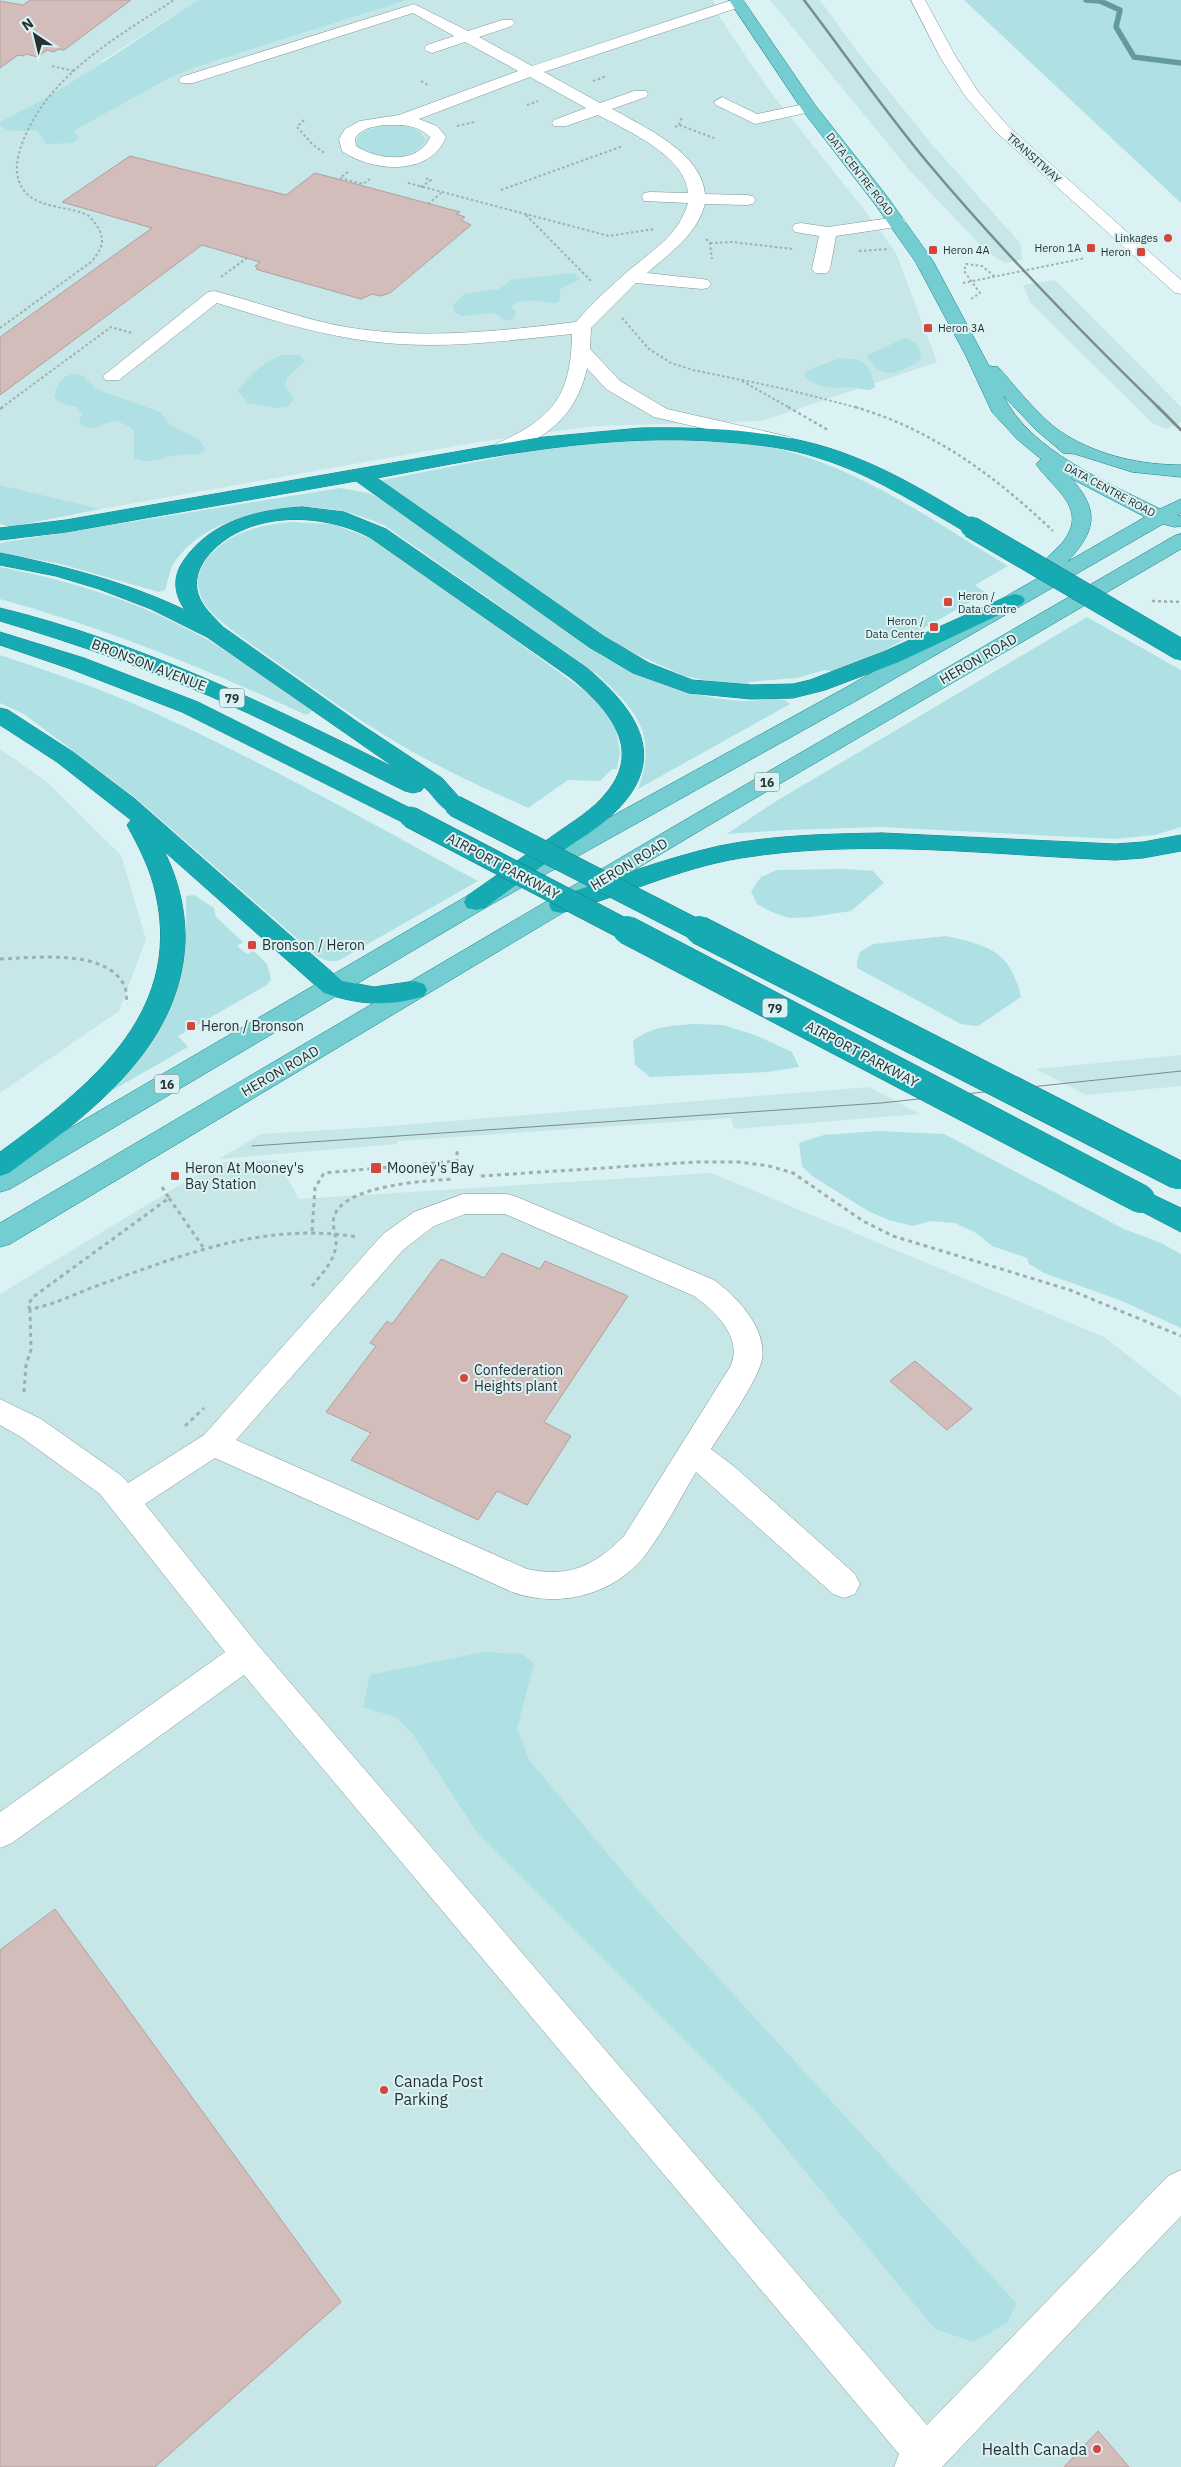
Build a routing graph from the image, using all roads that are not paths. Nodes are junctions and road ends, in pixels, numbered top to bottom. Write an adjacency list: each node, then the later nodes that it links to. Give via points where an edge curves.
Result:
1 (918, 0): 23 (street, TRANSITWAY, via 973,96 1002,129)
2 (737, 2): 6 (street); 10 (main road, DATA CENTRE ROAD)
3 (508, 23): 4 (street)
4 (467, 37): 5 (street); 6 (street); 7 (street, via 414,8)
5 (432, 48)
6 (532, 71): 11 (street); 12 (street)
7 (187, 80)
8 (640, 94): 11 (street)
9 (722, 102): 10 (street, via 755,119)
10 (809, 108): 17 (main road, DATA CENTRE ROAD)
11 (600, 110): 13 (street); 15 (street, via 670,151 687,168 696,186)
12 (401, 120): 12 (street, via 375,122 354,130 348,136 348,148 364,158 393,162 422,156 438,144 434,130 420,123)
13 (560, 123)
14 (650, 197): 15 (street)
15 (697, 198): 16 (street); 21 (street, via 696,208 684,231)
16 (747, 200)
17 (897, 222): 19 (street); 26 (main road, DATA CENTRE ROAD, via 924,261)
18 (801, 228): 19 (street)
19 (828, 232): 20 (street)
20 (821, 269)
21 (632, 277): 22 (street); 24 (street)
22 (702, 284)
23 (1181, 289)
24 (582, 327): 25 (street); 27 (street, via 466,339 388,338 315,327 214,296)
25 (582, 350): 30 (street, via 613,384 661,413 761,434); 31 (street, via 568,398 561,410 546,426)
26 (974, 354): 28 (main road, DATA CENTRE ROAD, via 1002,412); 29 (main road, DATA CENTRE ROAD)
27 (112, 376)
28 (1024, 435): 34 (main road, DATA CENTRE ROAD, via 1069,468); 38 (main road, via 1075,496 1083,519 1070,548)
29 (1055, 438): 32 (main road, via 1122,465 1153,471); 34 (main road, DATA CENTRE ROAD)
30 (803, 447): 31 (highway, via 700,433 646,432 552,440); 42 (highway, bridge, via 834,456 874,474)
31 (501, 449): 33 (highway)
32 (1181, 471)
33 (360, 475): 35 (highway, via 66,526); 38 (highway, via 597,642 641,668 689,686 751,692 793,691 817,685 892,657)
34 (1176, 512): 38 (main road, 16)
35 (0, 534)
36 (1181, 540): 49 (main road, HERON ROAD / 16)
37 (0, 559): 40 (highway, via 106,585 166,608)
38 (1015, 600): 48 (main road, 16)
39 (0, 614): 45 (highway, BRONSON AVENUE / 79, via 72,635 194,681)
40 (215, 632): 45 (highway, via 434,783); 48 (highway, via 196,609 186,588 190,566 206,546 218,536 251,521 278,515 320,514 357,522 386,538 579,672 608,697 625,720 633,748 632,771 626,784 586,823)
41 (0, 638): 46 (highway, BRONSON AVENUE / 79, via 76,662 190,708)
42 (1181, 650)
43 (0, 716): 44 (highway, via 65,757)
44 (127, 804): 50 (highway); 52 (highway, via 158,858 170,898 174,936 168,979 148,1025 122,1063 57,1124)
45 (455, 806): 53 (highway, 79, bridge)
46 (410, 817): 55 (highway, AIRPORT PARKWAY / 79, bridge)
47 (1181, 843): 49 (highway, via 1116,852 889,839 809,841 712,857)
48 (476, 902): 50 (main road, 16)
49 (561, 905): 51 (main road, HERON ROAD / 16)
50 (333, 987): 51 (highway, via 371,997); 54 (main road, 16)
51 (415, 990): 56 (main road, HERON ROAD / 16)
52 (0, 1166)
53 (1179, 1176)
54 (0, 1182)
55 (1181, 1221)
56 (0, 1236)
57 (0, 1411): 60 (street, via 31,1428 111,1485)
58 (214, 1444): 59 (street, via 542,1588 569,1587 606,1571 622,1560 636,1545); 59 (street, via 390,1245 424,1219 463,1204 507,1204 704,1288 735,1317 747,1343 748,1358 741,1375); 60 (street)
59 (692, 1452): 61 (street, via 725,1477)
60 (124, 1502): 62 (street)
61 (844, 1584)
62 (247, 1655): 63 (street); 65 (street)
63 (0, 1832)
64 (1181, 2189): 65 (street)
65 (920, 2461)

